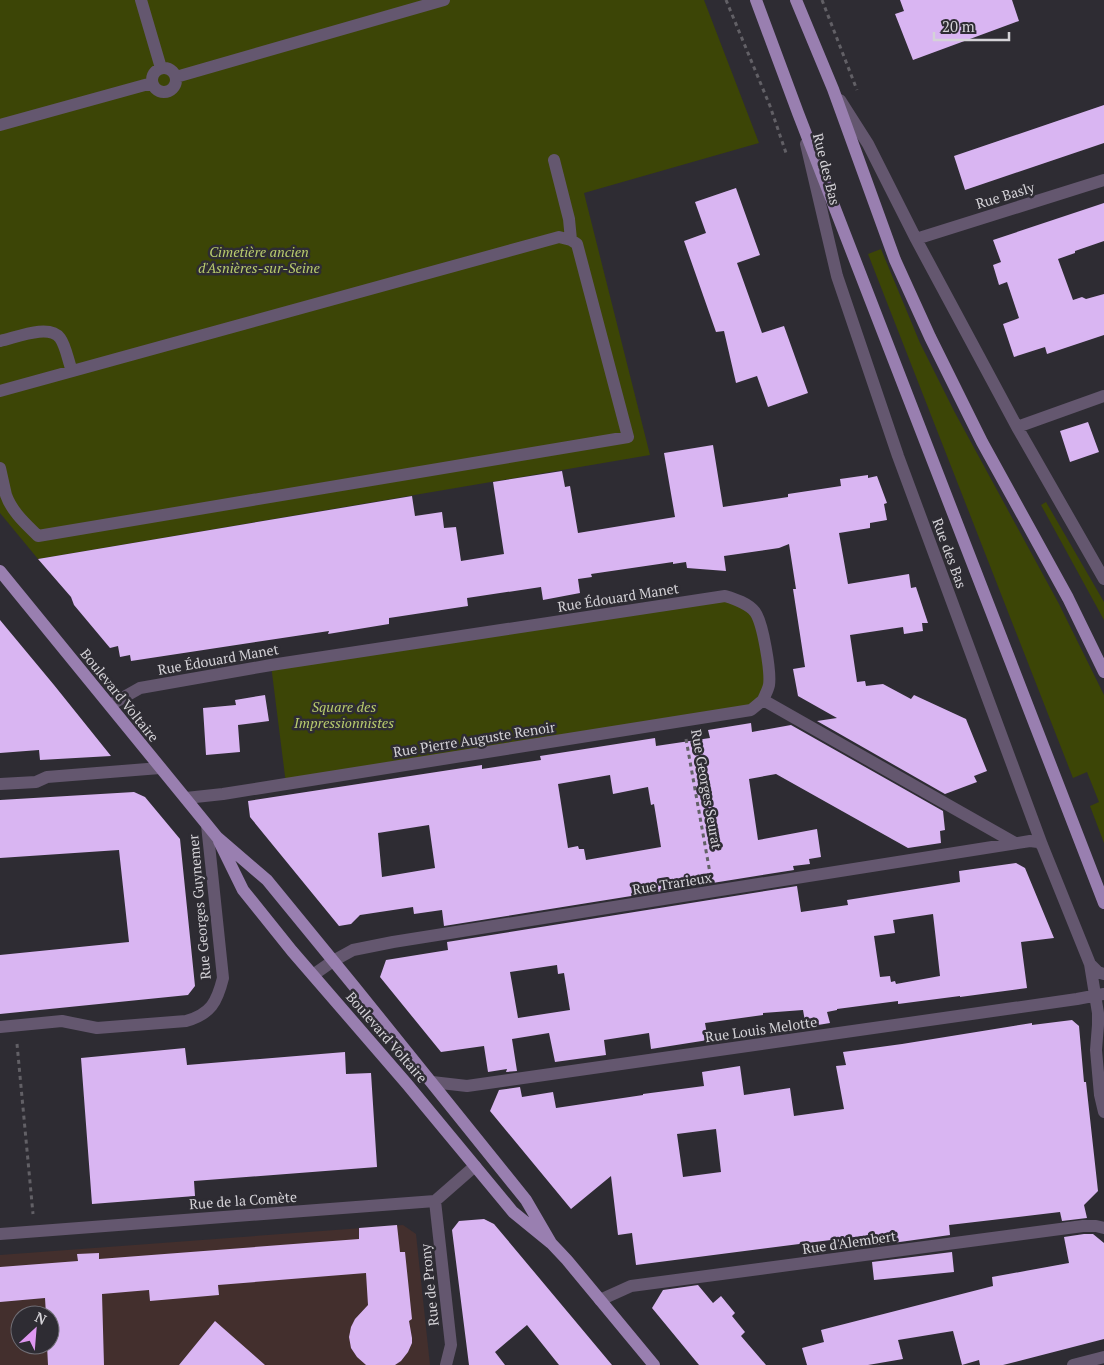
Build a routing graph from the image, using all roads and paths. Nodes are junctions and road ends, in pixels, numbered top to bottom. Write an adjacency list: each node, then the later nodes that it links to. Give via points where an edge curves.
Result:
1 (141, 0): 7 (street)
2 (444, 0): 8 (street)
3 (726, 0): 14 (path)
4 (756, 0): 12 (main road, Rue des Bas)
5 (796, 0): 10 (main road)
6 (822, 0): 11 (path)
7 (161, 68): 8 (street, via 172,71); 9 (street, via 154,72)
8 (176, 77): 9 (street, via 175,85 169,91 160,92)
9 (152, 83): 13 (street)
10 (833, 89): 17 (street, via 868,144); 27 (main road, via 896,260 930,337)
11 (860, 95)
12 (798, 113): 37 (street, Rue des Bas, via 837,276 898,456); 39 (main road, Rue des Bas)
13 (0, 125)
14 (788, 158)
15 (554, 160): 18 (street)
16 (1104, 180): 17 (street, Rue Basly)
17 (916, 239): 23 (street)
18 (571, 240): 20 (street, via 559,237); 24 (street, via 577,244 628,438 38,536 12,508)
19 (0, 342): 20 (street, via 43,330 56,334 61,339)
20 (72, 371): 21 (street)
21 (0, 391)
22 (1104, 396): 23 (street)
23 (1016, 427): 26 (street)
24 (0, 468)
25 (0, 572): 29 (main road, Boulevard Voltaire)
26 (1104, 579)
27 (1104, 672)
28 (763, 700): 29 (street, Rue Édouard Manet, via 769,686 769,670 763,632 756,613 742,601 724,596 140,688); 30 (street, Rue Pierre Auguste Renoir, via 751,710); 36 (street)
29 (110, 705): 31 (main road, Boulevard Voltaire)
30 (684, 721): 33 (street, Rue Pierre Auguste Renoir); 38 (path, Rue Georges Seurat)
31 (160, 768): 32 (street); 33 (main road, Boulevard Voltaire)
32 (0, 784)
33 (186, 798): 34 (main road, Boulevard Voltaire)
34 (207, 825): 35 (main road, Boulevard Voltaire); 46 (street, Rue Georges Guynemer, via 223,978 208,1011 186,1021 97,1028 62,1021)
35 (217, 837): 40 (main road, Boulevard Voltaire, via 266,880); 43 (main road, Boulevard Voltaire, via 243,890)
36 (1015, 843): 37 (street, Rue Trarieux, via 1036,841); 38 (street, Rue Trarieux)
37 (1042, 845): 41 (street, Rue des Bas)
38 (713, 891): 40 (street, Rue Trarieux, via 393,942 354,950)
39 (1104, 903)
40 (333, 961): 43 (street, Rue Trarieux); 48 (main road, Boulevard Voltaire)
41 (1090, 964): 42 (street); 44 (street, Rue des Bas)
42 (1104, 974)
43 (314, 975): 50 (main road, Boulevard Voltaire)
44 (1099, 995): 45 (street, Rue des Bas); 48 (street, Rue Louis Melotte, via 466,1086); 49 (street, Rue des Bas, via 1096,1050)
45 (1104, 1020)
46 (16, 1026): 47 (street, Rue Georges Guynemer); 53 (path)
47 (0, 1027)
48 (432, 1082): 55 (main road, Boulevard Voltaire, via 526,1200)
49 (1104, 1112)
50 (475, 1166): 51 (street); 55 (main road, Boulevard Voltaire, via 513,1212)
51 (435, 1201): 53 (street, Rue de la Comète); 58 (street, Rue de Prony, via 451,1345)
52 (1104, 1228): 56 (street, Rue d'Alembert, via 1083,1226 631,1286)
53 (34, 1231): 54 (street, Rue de la Comète)
54 (0, 1234)
55 (551, 1243): 56 (main road, Boulevard Voltaire)
56 (600, 1300): 59 (main road, Boulevard Voltaire)
57 (1104, 1357): 60 (street)
58 (446, 1365)
59 (654, 1365)
60 (1073, 1365)

